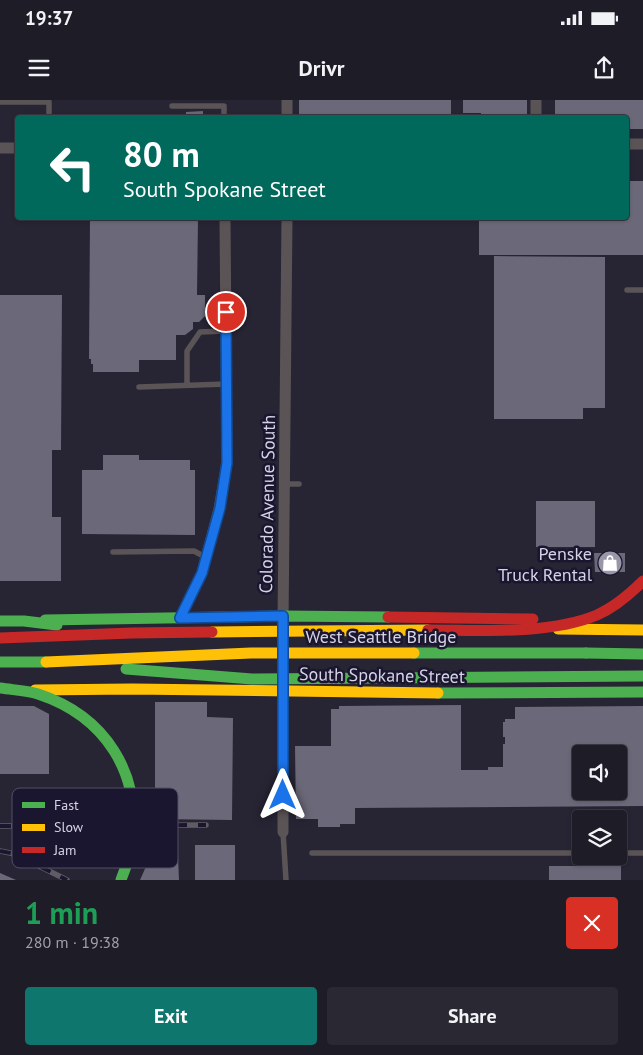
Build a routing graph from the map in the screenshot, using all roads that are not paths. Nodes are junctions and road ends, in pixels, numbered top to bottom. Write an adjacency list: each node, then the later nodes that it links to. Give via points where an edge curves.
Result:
1 (287, 100): 7 (street)
2 (536, 100): 8 (street)
3 (0, 102): 5 (lane, via 48,102)
4 (172, 106): 6 (lane, via 224,106)
5 (49, 115)
6 (224, 115)
7 (287, 115)
8 (536, 115)
9 (629, 144): 10 (street)
10 (643, 144)
11 (0, 148): 12 (street)
12 (15, 148)
13 (225, 220): 17 (street)
14 (287, 220): 21 (street, Colorado Avenue South)
15 (627, 290): 16 (lane)
16 (643, 290)
17 (226, 331): 18 (street); 19 (lane, via 200,332 187,351)
18 (227, 384): 19 (lane); 24 (street, via 227,463 220,508)
19 (187, 385): 20 (lane)
20 (139, 387)
21 (285, 484): 22 (lane); 27 (street, Colorado Avenue South)
22 (299, 484)
23 (113, 552): 24 (lane, via 194,551)
24 (206, 558): 29 (street)
25 (643, 581): 32 (main road, bridge, via 630,595 588,619)
26 (373, 613): 27 (main road); 30 (main road); 43 (main road)
27 (283, 616): 29 (main road); 42 (street, Colorado Avenue South)
28 (132, 618): 29 (main road); 31 (main road); 41 (main road)
29 (180, 618)
30 (643, 620)
31 (0, 621): 34 (main road, bridge)
32 (531, 629): 33 (main road, West Seattle Bridge, bridge); 34 (main road, West Seattle Bridge, bridge)
33 (643, 630)
34 (132, 633): 35 (main road, West Seattle Bridge, bridge)
35 (0, 638)
36 (643, 654): 38 (main road, West Seattle Bridge, bridge, via 251,653)
37 (0, 662): 38 (main road, West Seattle Bridge)
38 (46, 662): 39 (main road, bridge, via 252,679)
39 (643, 676)
40 (0, 689): 41 (main road, South Spokane Street); 45 (main road, bridge, via 25,690 58,700 88,719 112,745)
41 (132, 689): 42 (main road, South Spokane Street)
42 (283, 692): 43 (main road, South Spokane Street); 46 (street, Colorado Avenue South)
43 (372, 692): 44 (main road, South Spokane Street)
44 (643, 692)
45 (131, 788)
46 (283, 832): 53 (lane, Colorado Avenue South)
47 (312, 852): 48 (lane)
48 (572, 853)
49 (627, 853): 50 (lane)
50 (643, 853)
51 (126, 868): 52 (main road, bridge)
52 (121, 880)
53 (286, 880)

